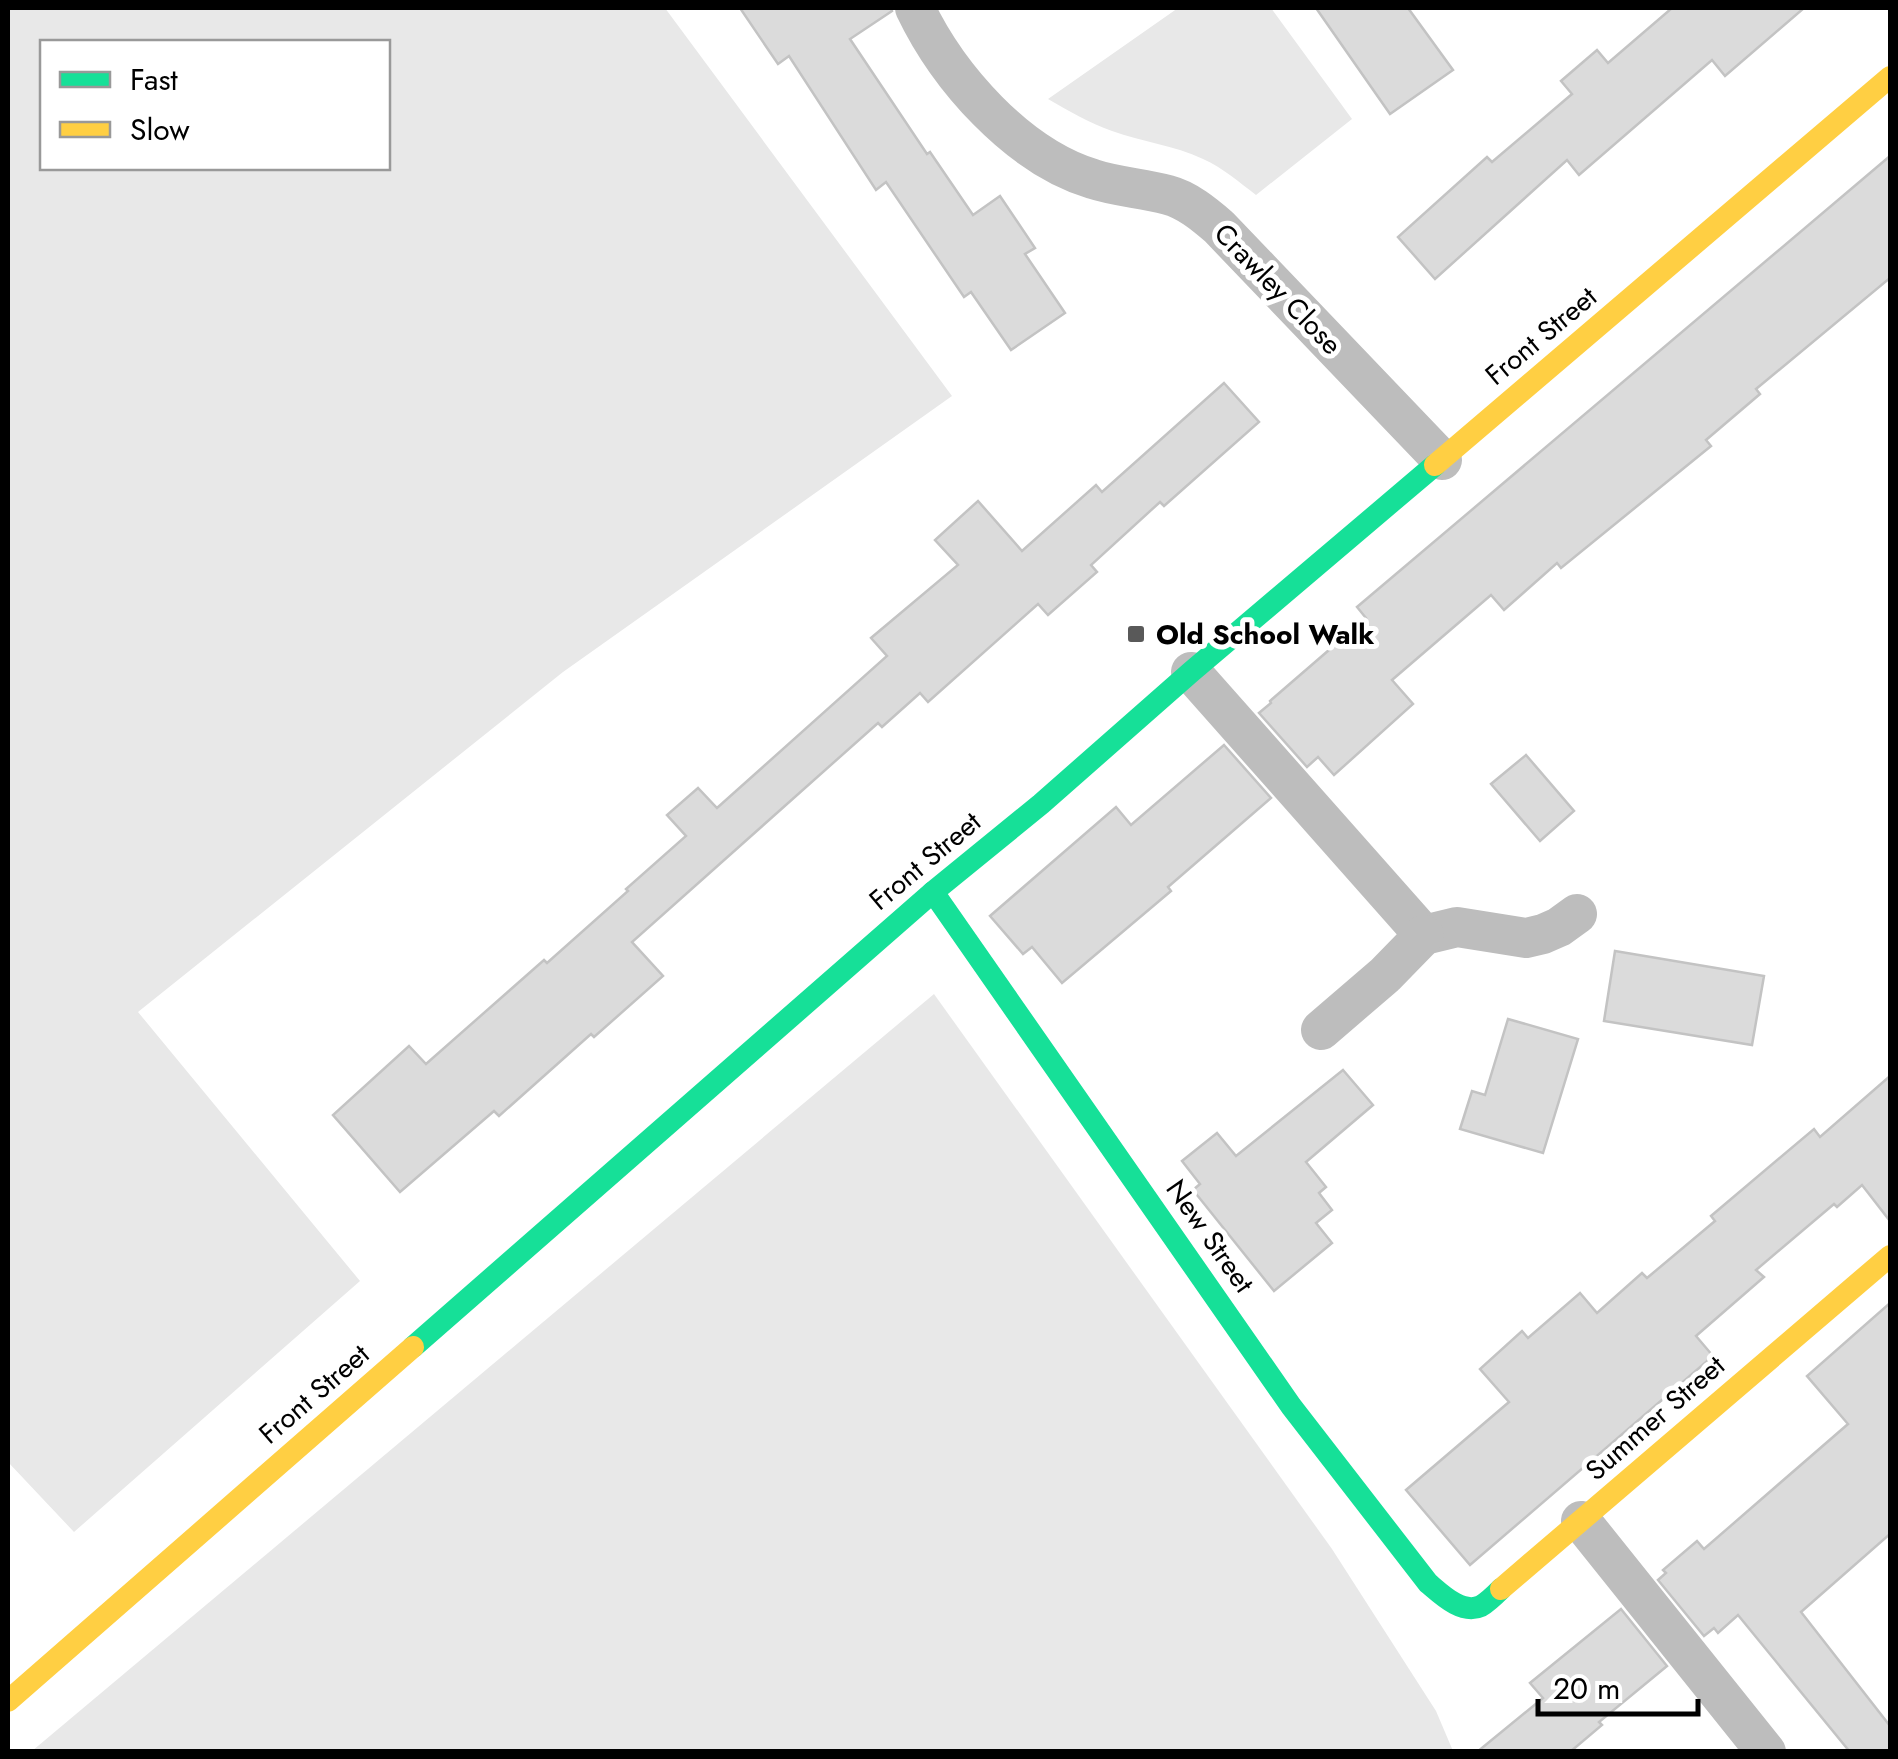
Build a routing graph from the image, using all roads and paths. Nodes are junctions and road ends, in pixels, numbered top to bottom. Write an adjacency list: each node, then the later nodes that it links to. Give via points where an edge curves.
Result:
1 (916, 8): 3 (street, Crawley Close, via 960,79 1026,144 1092,179 1171,195 1194,208)
2 (1890, 77): 3 (street, Front Street)
3 (1442, 460): 4 (street, Front Street)
4 (1191, 672): 5 (street, Front Street); 7 (street)
5 (933, 892): 11 (street, New Street, via 1291,1406 1428,1584); 12 (street, Front Street)
6 (1576, 914): 7 (street, via 1526,938 1458,928)
7 (1424, 935): 8 (street)
8 (1320, 1030)
9 (1890, 1256): 10 (street, Summer Street)
10 (1580, 1521): 11 (street, Summer Street, via 1480,1607); 13 (street)
11 (1451, 1603)
12 (8, 1702)
13 (1766, 1752)

